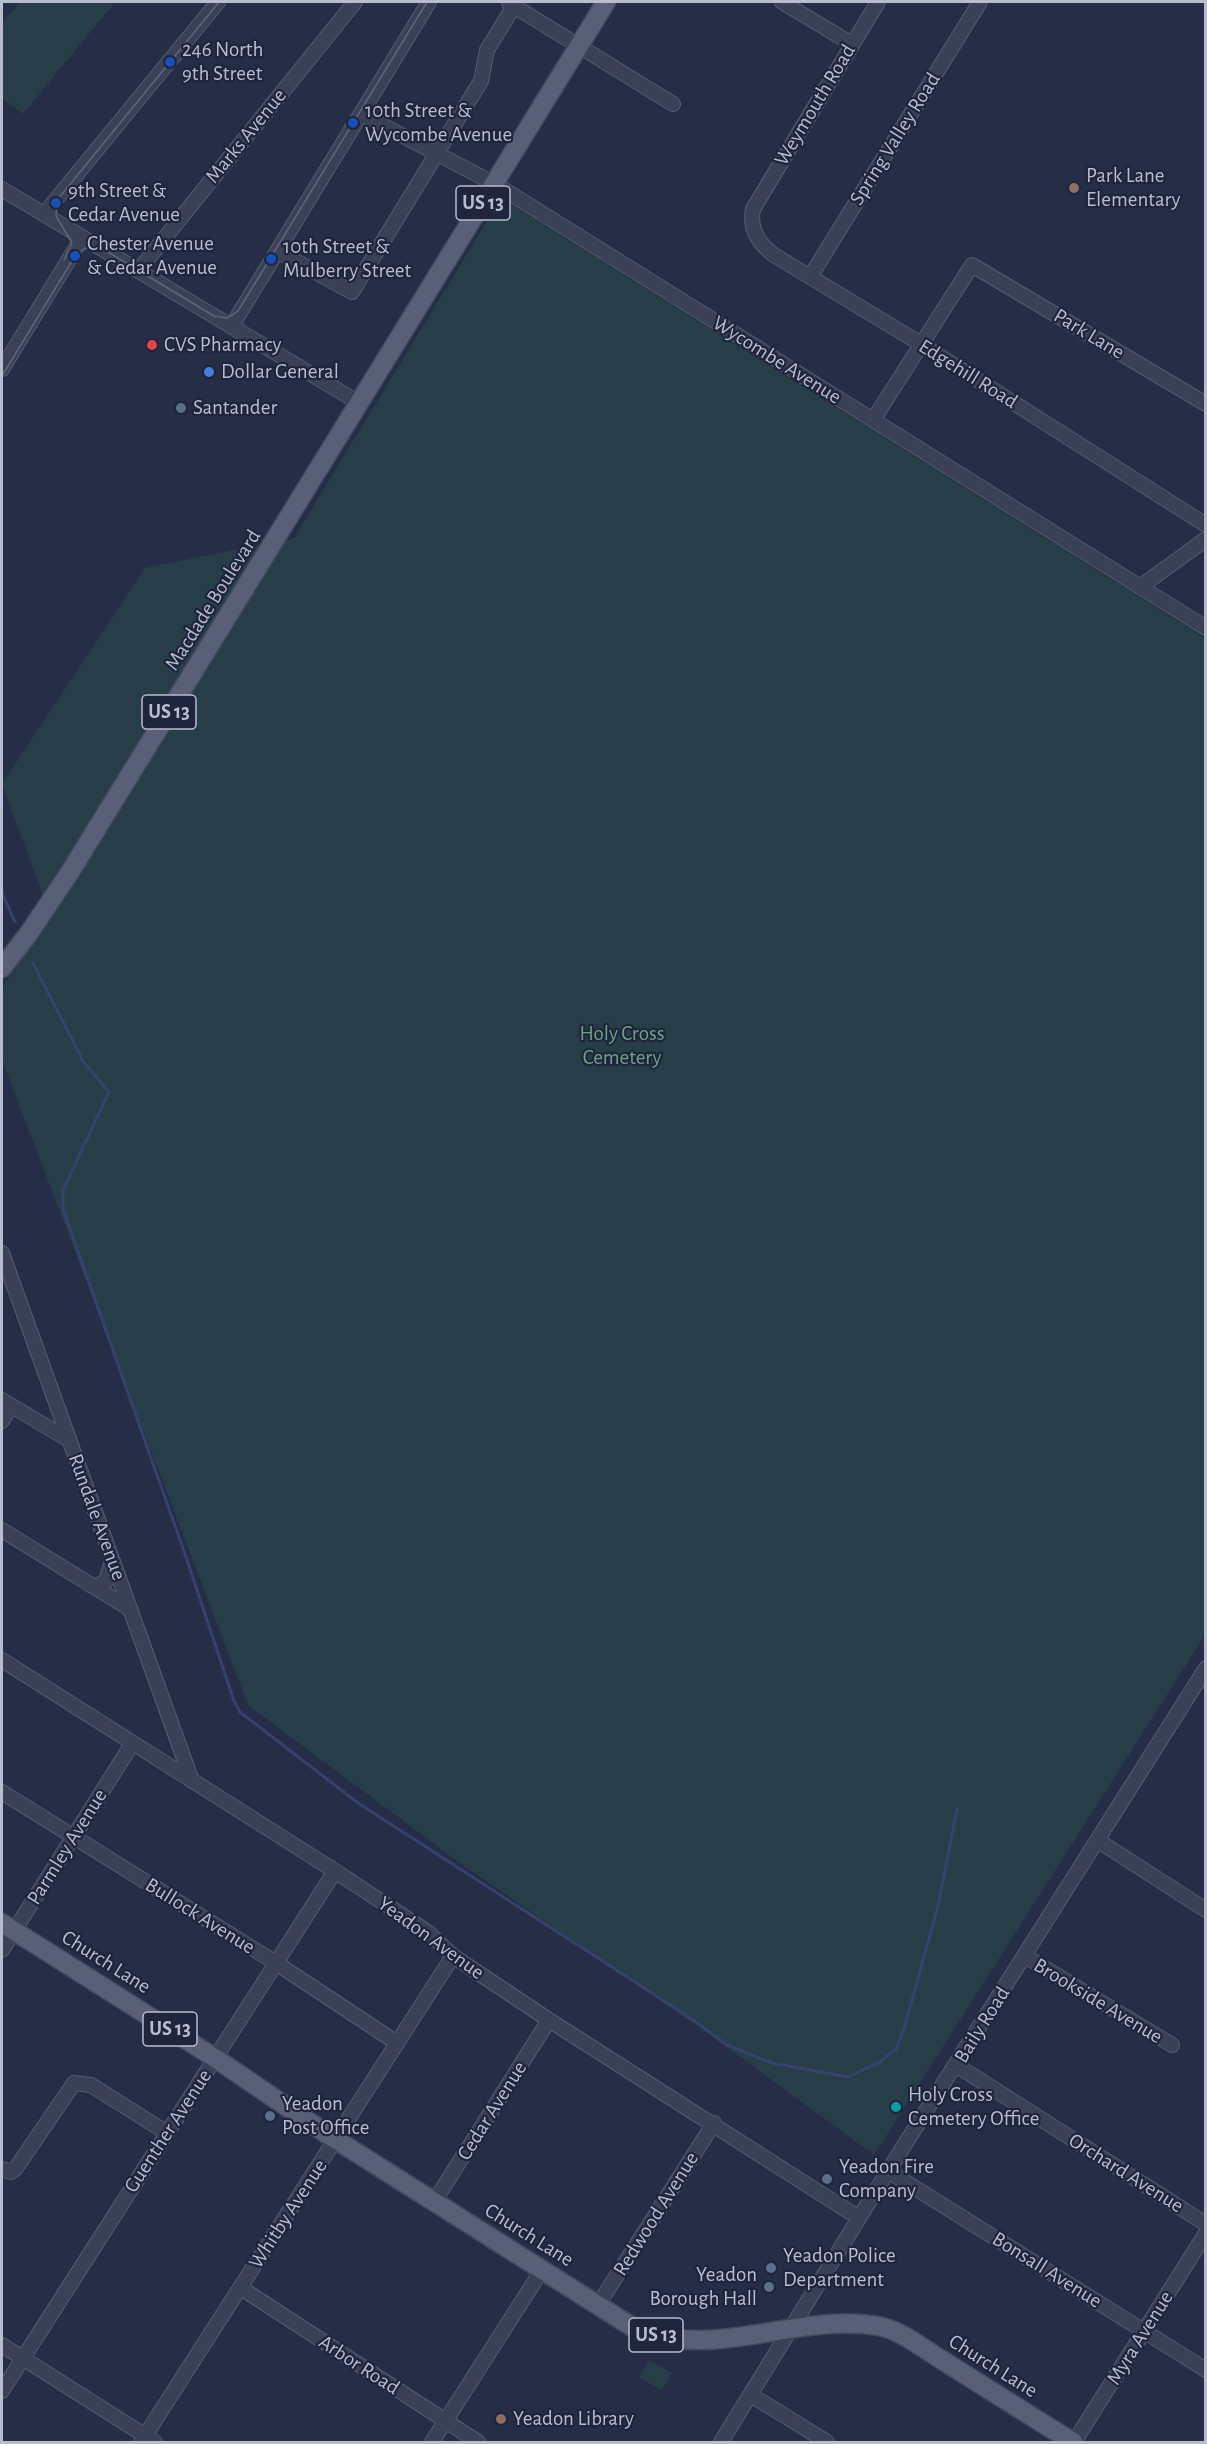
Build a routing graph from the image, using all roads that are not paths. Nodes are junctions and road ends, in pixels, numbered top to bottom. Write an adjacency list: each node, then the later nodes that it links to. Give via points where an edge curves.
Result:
1 (218, 2): 17 (street)
2 (355, 2): 20 (street, Marks Avenue)
3 (429, 2): 12 (street)
4 (606, 2): 10 (main road, US 13)
5 (782, 2): 9 (street)
6 (878, 2): 9 (street, Weymouth Road)
7 (980, 2): 21 (street, Spring Valley Road)
8 (511, 4): 10 (street); 13 (street, via 487,50 481,81)
9 (852, 44): 16 (street, Weymouth Road)
10 (579, 46): 11 (street); 14 (main road, US 13)
11 (673, 104)
12 (361, 114): 13 (street, Wycombe Avenue); 19 (street)
13 (437, 154): 14 (street, Wycombe Avenue); 19 (street, via 352,292)
14 (495, 184): 25 (main road, US 13); 27 (street, Wycombe Avenue)
15 (2, 189): 17 (street)
16 (753, 209): 21 (street, Edgehill Road, via 752,223 762,245)
17 (44, 214): 18 (street)
18 (82, 238): 20 (street); 24 (street)
19 (277, 251): 22 (street)
20 (139, 270): 22 (street)
21 (810, 277): 23 (street, Edgehill Road)
22 (231, 327): 25 (street)
23 (921, 344): 26 (street, Park Lane, via 972,265); 27 (street); 28 (street, Edgehill Road)
24 (2, 369)
25 (361, 404): 32 (main road, Macdade Boulevard / US 13, via 70,872)
26 (1206, 404)
27 (873, 420): 30 (street, Wycombe Avenue)
28 (1206, 525)
29 (1206, 539): 30 (street)
30 (1140, 587): 31 (street, Wycombe Avenue)
31 (1206, 628)
32 (2, 968)
33 (2, 1253): 34 (street, Rundale Avenue)
34 (5, 1271): 37 (street, Rundale Avenue)
35 (6, 1403): 36 (street); 37 (street)
36 (2, 1421)
37 (69, 1440): 39 (street, Rundale Avenue)
38 (2, 1530): 40 (street)
39 (112, 1561): 40 (street, via 106,1581); 41 (street, Rundale Avenue)
40 (90, 1585): 41 (street)
41 (130, 1609): 44 (street, Rundale Avenue)
42 (2, 1660): 45 (street, Yeadon Avenue)
43 (1206, 1668): 50 (street, Baily Road)
44 (175, 1736): 46 (street, via 169,1754); 47 (street, Rundale Avenue)
45 (132, 1744): 46 (street, Yeadon Avenue); 49 (street, Parmley Avenue)
46 (149, 1755): 47 (street, Yeadon Avenue)
47 (192, 1781): 51 (street, Yeadon Avenue)
48 (2, 1792): 49 (street, Bullock Avenue)
49 (73, 1838): 53 (street, Parmley Avenue); 57 (street, Bullock Avenue)
50 (1098, 1840): 52 (street); 56 (street, Baily Road)
51 (335, 1871): 55 (street, Yeadon Avenue, via 429,1933); 57 (street, Guenther Avenue)
52 (1206, 1910)
53 (8, 1927): 54 (street, Parmley Avenue); 61 (main road, Church Lane / US 13)
54 (2, 1950)
55 (453, 1956): 58 (street, Yeadon Avenue); 59 (street, Whitby Avenue)
56 (1025, 1956): 60 (street, Brookside Avenue); 62 (street, Baily Road)
57 (276, 1963): 59 (street, Bullock Avenue); 61 (street, Guenther Avenue)
58 (549, 2019): 63 (street, Yeadon Avenue); 68 (street, Cedar Avenue)
59 (398, 2043): 65 (street, Whitby Avenue)
60 (1172, 2045)
61 (215, 2058): 64 (street, Guenther Avenue); 65 (main road, Church Lane / US 13)
62 (956, 2065): 67 (street, Baily Road); 70 (street, Orchard Avenue)
63 (714, 2123): 69 (street, Yeadon Avenue); 74 (street, Redwood Avenue)
64 (167, 2133): 66 (street, via 91,2085 74,2083 16,2168 11,2172); 78 (street, Guenther Avenue)
65 (336, 2139): 68 (main road, Church Lane / US 13); 73 (street, Whitby Avenue)
66 (2, 2169)
67 (888, 2171): 69 (street, Baily Road); 76 (street, Bonsall Avenue)
68 (434, 2202): 72 (main road, Church Lane / US 13)
69 (859, 2218): 75 (street, Baily Road)
70 (1206, 2224)
71 (1206, 2233): 76 (street, Myra Avenue)
72 (542, 2270): 74 (main road, Church Lane / US 13); 82 (street)
73 (241, 2288): 82 (street, Arbor Road); 83 (street, Whitby Avenue)
74 (598, 2305): 75 (main road, Church Lane / US 13, via 634,2328 668,2338 751,2336)
75 (792, 2329): 81 (street, Baily Road); 88 (main road, Church Lane / US 13, via 815,2325 874,2325 891,2329)
76 (1144, 2332): 79 (street, Bonsall Avenue); 88 (street, Myra Avenue)
77 (2, 2345): 78 (street)
78 (22, 2358): 80 (street, Guenther Avenue); 83 (street)
79 (1206, 2370)
80 (2, 2391)
81 (751, 2395): 86 (street, Baily Road); 87 (street)
82 (445, 2422): 84 (street); 85 (street, Arbor Road)
83 (147, 2440)
84 (432, 2442)
85 (478, 2442)
86 (721, 2442)
87 (827, 2442)
88 (1074, 2442)

